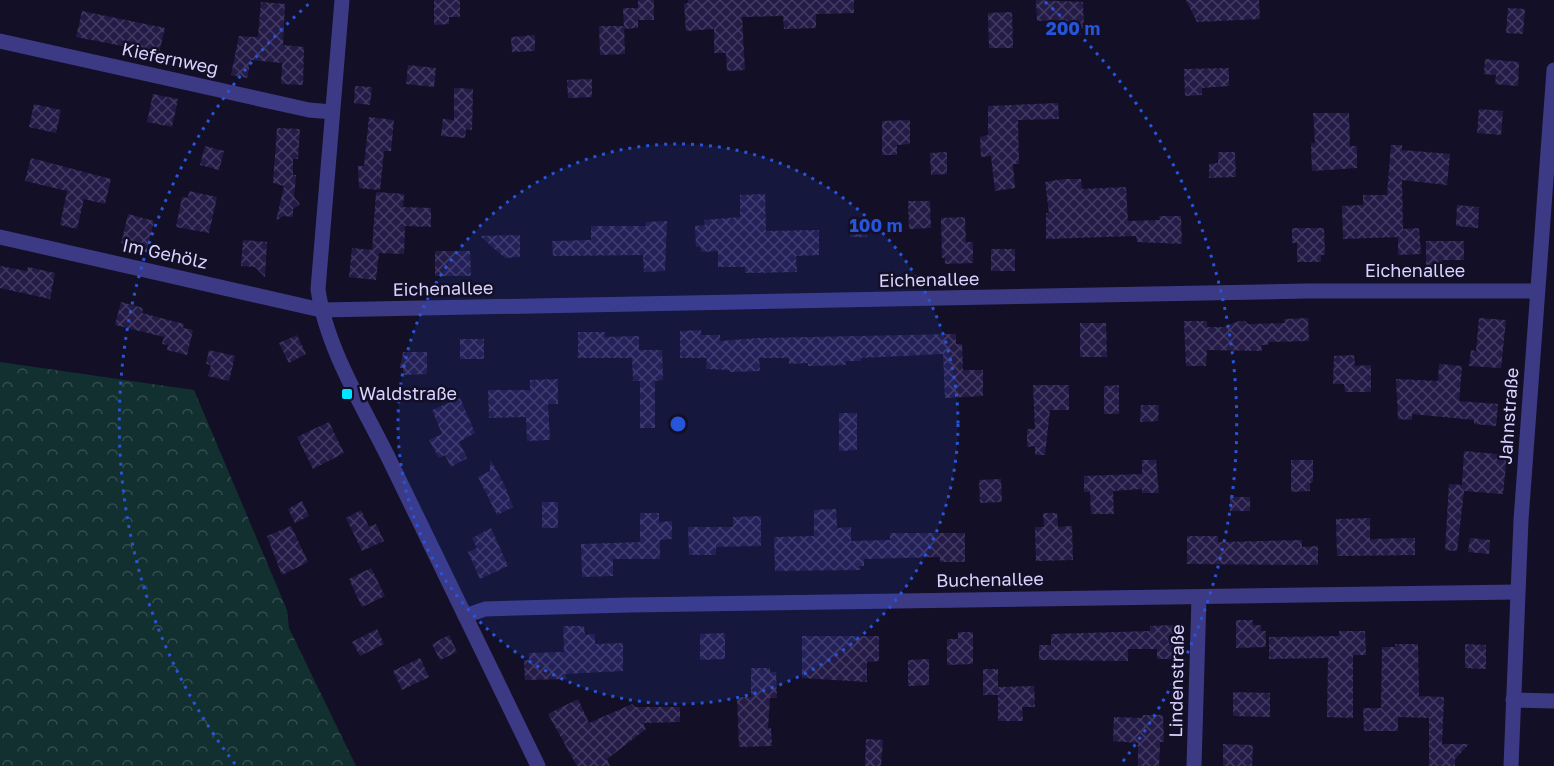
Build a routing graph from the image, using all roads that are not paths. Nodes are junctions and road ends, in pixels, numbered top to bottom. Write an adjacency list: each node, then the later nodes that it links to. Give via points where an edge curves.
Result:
1 (342, 0): 4 (street)
2 (0, 41): 4 (street, Kiefernweg)
3 (1554, 70): 6 (street, Jahnstraße)
4 (332, 112): 7 (street, via 318,289)
5 (0, 237): 7 (street, Im Gehölz)
6 (1537, 291): 7 (street, Eichenallee, via 1306,291); 8 (street, Jahnstraße)
7 (321, 310): 10 (street, via 336,349)
8 (1517, 592): 9 (street, Buchenallee); 11 (street, Jahnstraße)
9 (1198, 597): 10 (street, Buchenallee, via 485,609); 14 (street, Lindenstraße)
10 (465, 616): 13 (street)
11 (1513, 699): 12 (street); 15 (street, Jahnstraße)
12 (1554, 701)
13 (538, 766)
14 (1194, 766)
15 (1511, 766)

